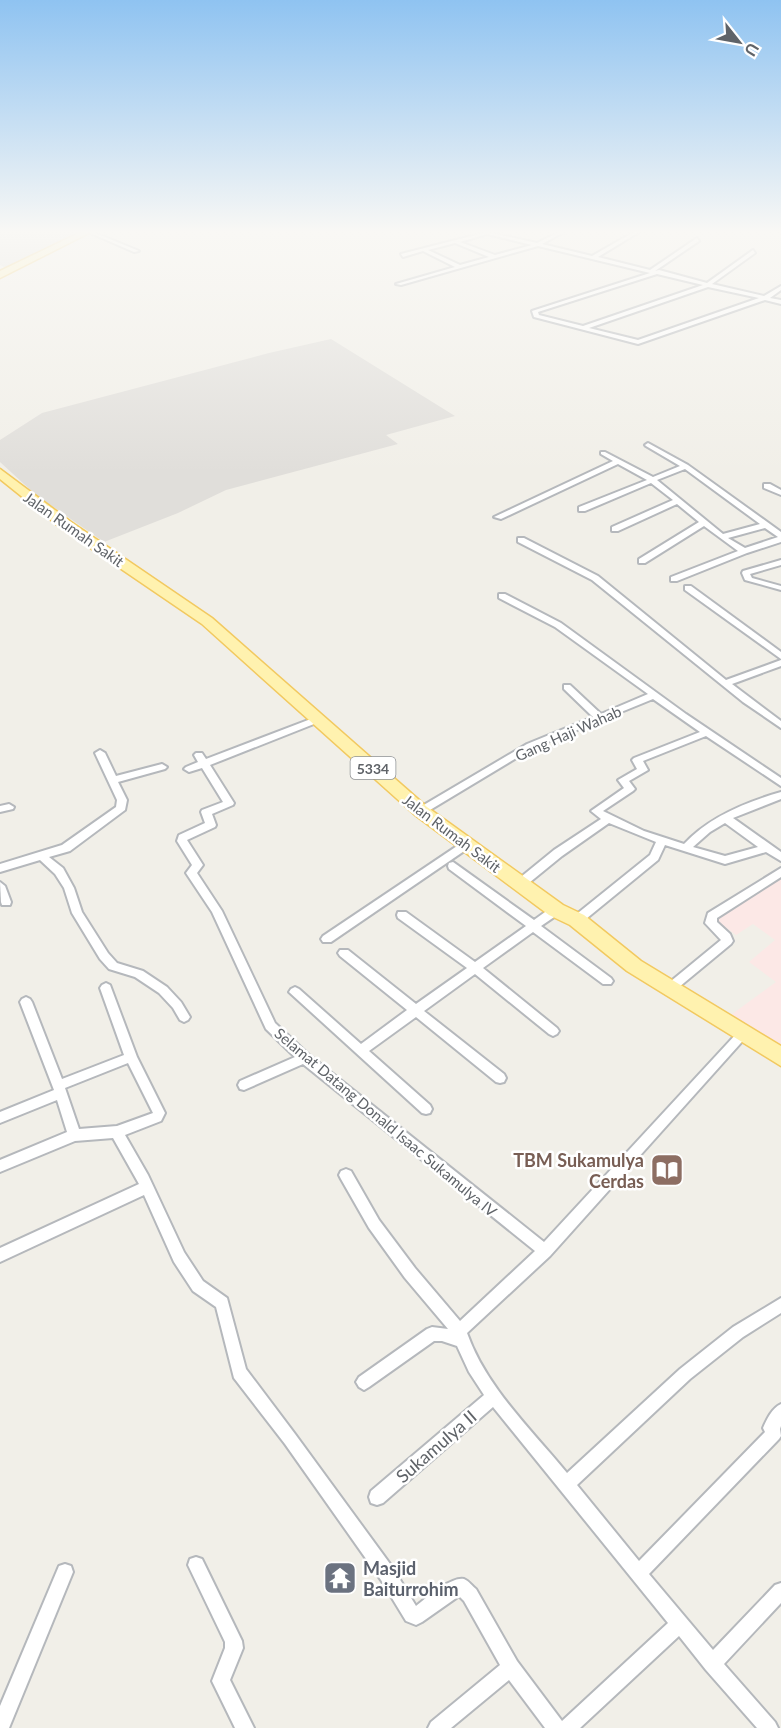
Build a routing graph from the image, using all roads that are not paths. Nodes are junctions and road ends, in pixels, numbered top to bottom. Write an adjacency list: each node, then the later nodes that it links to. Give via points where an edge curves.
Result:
1 (535, 313): 4 (street, via 536,316)
2 (630, 313): 4 (street)
3 (723, 313): 4 (street, via 638,342)
4 (584, 328)
5 (648, 446): 8 (street)
6 (603, 453): 7 (street)
7 (618, 461): 10 (street); 15 (street)
8 (686, 466): 10 (street); 17 (street)
9 (0, 473): 35 (main road, Jalan Rumah Sakit / 5334, via 66,525 207,621)
10 (651, 479): 13 (street); 14 (street)
11 (767, 486): 12 (street)
12 (781, 493)
13 (677, 501): 16 (street); 18 (street)
14 (582, 509)
15 (498, 517)
16 (703, 523): 19 (street); 23 (street)
17 (766, 525): 19 (street); 20 (street)
18 (615, 529)
19 (722, 537): 22 (street)
20 (781, 538): 22 (street)
21 (521, 540): 31 (street, via 595,578)
22 (744, 551): 25 (street)
23 (642, 561)
24 (781, 562): 27 (street, via 746,573 746,577)
25 (674, 579)
26 (688, 588): 29 (street)
27 (781, 588)
28 (502, 596): 33 (street, via 558,625)
29 (781, 656)
30 (781, 663): 31 (street)
31 (726, 683): 36 (street)
32 (567, 687): 34 (street)
33 (654, 695): 34 (street, Gang Haji Wahab); 37 (street)
34 (599, 717): 45 (street, Gang Haji Wahab, via 530,746)
35 (316, 720): 39 (street); 45 (main road, Jalan Rumah Sakit / 5334)
36 (781, 725)
37 (708, 732): 42 (street); 47 (street, via 637,760 643,770 623,780 630,789 596,810)
38 (100, 753): 43 (street)
39 (202, 759): 41 (street); 79 (street, Selamat Datang Donald Isaac Sukamulya IV, via 229,803 206,812 212,825 182,840 198,865 191,873 217,911 270,1026)
40 (162, 767): 43 (street)
41 (189, 769)
42 (779, 778)
43 (113, 780): 52 (street, via 122,800 121,808 66,848)
44 (781, 795): 46 (street)
45 (421, 811): 49 (main road, Jalan Rumah Sakit / 5334)
46 (726, 818): 50 (street, via 698,833); 51 (street)
47 (608, 819): 48 (street); 57 (street)
48 (662, 840): 50 (street); 62 (street, via 654,857)
49 (466, 844): 57 (main road, Jalan Rumah Sakit / 5334); 64 (street)
50 (686, 848): 51 (street, via 724,860)
51 (767, 848): 53 (street)
52 (40, 856): 55 (street); 73 (street, via 59,871 77,913 104,956 113,966 139,974 163,990)
53 (781, 858)
54 (453, 866): 63 (street)
55 (0, 868)
56 (781, 872): 69 (street, via 712,916 711,923 727,941)
57 (520, 884): 60 (main road, Jalan Rumah Sakit / 5334)
58 (0, 886): 59 (street)
59 (6, 902)
60 (556, 910): 62 (main road, Jalan Rumah Sakit / 5334); 63 (street)
61 (402, 915): 66 (street)
62 (577, 920): 69 (main road, Jalan Rumah Sakit / 5334)
63 (533, 925): 66 (street); 67 (street)
64 (327, 939)
65 (344, 953): 72 (street)
66 (475, 968): 72 (street); 74 (street)
67 (607, 981)
68 (106, 988): 77 (street)
69 (669, 989): 75 (main road, Jalan Rumah Sakit / 5334)
70 (295, 992): 76 (street)
71 (26, 1002): 82 (street)
72 (415, 1012): 76 (street); 80 (street)
73 (184, 1017)
74 (553, 1031)
75 (742, 1035): 78 (main road, Jalan Rumah Sakit / 5334); 90 (street)
76 (361, 1050): 83 (street)
77 (131, 1057): 82 (street); 85 (street, via 159,1113)
78 (781, 1057)
79 (304, 1058): 81 (street); 90 (street, Selamat Datang Donald Isaac Sukamulya IV)
80 (500, 1078)
81 (244, 1085)
82 (61, 1089): 84 (street); 86 (street)
83 (426, 1109)
84 (0, 1118)
85 (117, 1132): 86 (street); 89 (street)
86 (74, 1135): 87 (street)
87 (0, 1167)
88 (346, 1175): 93 (street, via 374,1224)
89 (145, 1188): 91 (street); 105 (street, via 179,1257 204,1290 222,1303 239,1373 290,1438 412,1615 462,1587)
90 (545, 1251): 93 (street)
91 (0, 1255)
92 (781, 1305): 97 (street, via 738,1332 685,1374)
93 (460, 1335): 94 (street, via 432,1334); 95 (street)
94 (364, 1382)
95 (495, 1396): 97 (street); 98 (street, Sukamulya II)
96 (781, 1412): 101 (street, via 771,1428 774,1434)
97 (566, 1484): 101 (street)
98 (377, 1497)
99 (196, 1565): 108 (street, via 233,1641 221,1681)
100 (65, 1572): 106 (street)
101 (638, 1574): 103 (street)
102 (781, 1591): 104 (street)
103 (679, 1624): 104 (street); 111 (street)
104 (712, 1664): 112 (street)
105 (511, 1666): 109 (street); 110 (street)
106 (7, 1699): 107 (street)
107 (0, 1728)
108 (245, 1728)
109 (436, 1728)
110 (556, 1728)
111 (567, 1728)
112 (769, 1728)

